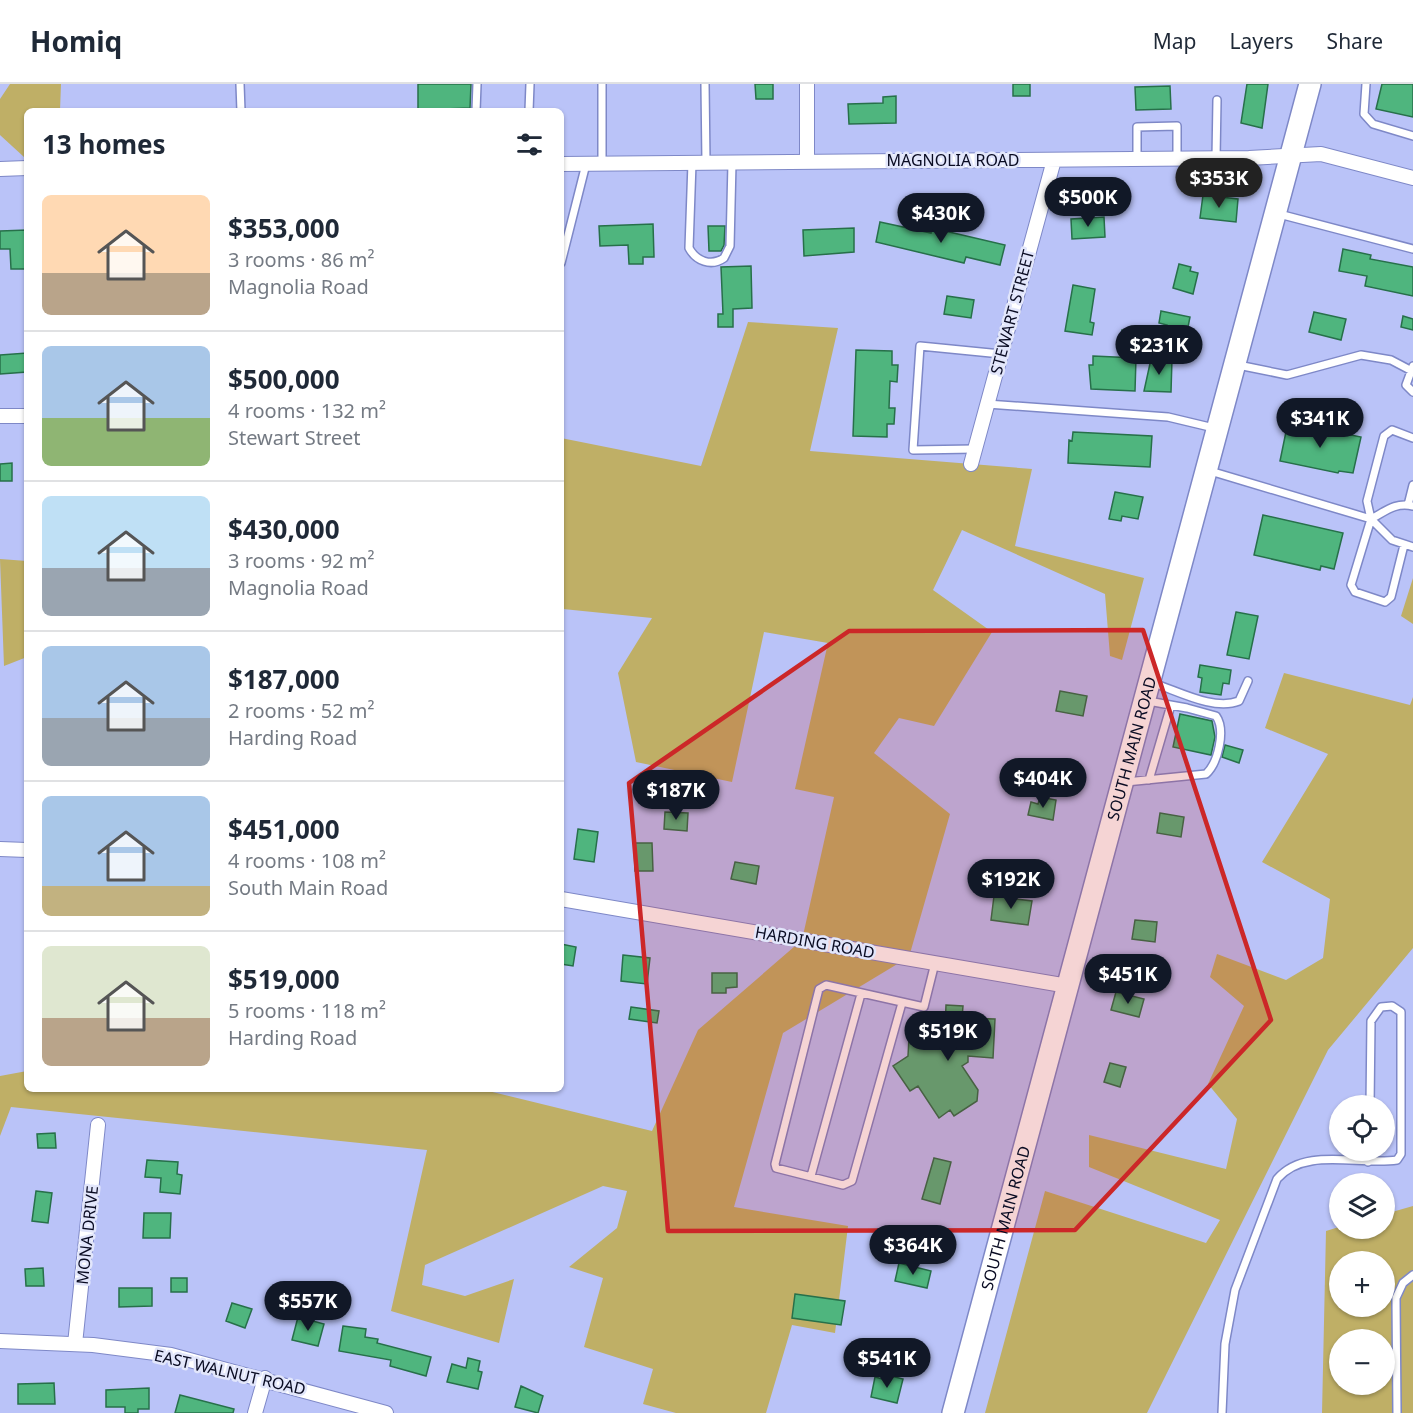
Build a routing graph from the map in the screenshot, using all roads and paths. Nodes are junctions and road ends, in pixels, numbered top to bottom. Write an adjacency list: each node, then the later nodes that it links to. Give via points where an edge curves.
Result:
1 (240, 84): 10 (lane)
2 (477, 84): 11 (lane)
3 (530, 84): 12 (lane)
4 (602, 84): 24 (lane)
5 (705, 84): 21 (lane)
6 (807, 84): 20 (street)
7 (1310, 84): 14 (main road, SOUTH MAIN ROAD)
8 (1366, 84): 13 (lane, via 1364,114 1373,124)
9 (1217, 100): 16 (lane)
10 (241, 108)
11 (476, 108)
12 (530, 108)
13 (1413, 136)
14 (1292, 155): 16 (street, MAGNOLIA ROAD); 27 (street, MAGNOLIA ROAD, via 1331,156); 28 (main road, SOUTH MAIN ROAD)
15 (1177, 158): 16 (street, MAGNOLIA ROAD); 17 (street, MAGNOLIA ROAD); 17 (lane, via 1177,126 1137,127)
16 (1216, 158)
17 (1137, 159): 18 (street, MAGNOLIA ROAD)
18 (1054, 160): 20 (street, MAGNOLIA ROAD); 31 (street, STEWART STREET)
19 (732, 162): 20 (street, MAGNOLIA ROAD); 21 (street, MAGNOLIA ROAD); 21 (lane, via 730,246 724,258 711,262 697,258 688,248)
20 (807, 162)
21 (699, 163): 24 (street, MAGNOLIA ROAD)
22 (564, 164): 23 (street, MAGNOLIA ROAD)
23 (586, 164): 24 (street, MAGNOLIA ROAD); 30 (lane)
24 (602, 164)
25 (24, 168): 26 (street)
26 (0, 169)
27 (1413, 178)
28 (1276, 213): 29 (lane); 32 (main road, SOUTH MAIN ROAD)
29 (1413, 249)
30 (564, 250)
31 (1001, 354): 35 (street, STEWART STREET); 40 (lane, via 920,346 913,450)
32 (1236, 365): 33 (lane, via 1287,375 1361,355); 38 (main road, SOUTH MAIN ROAD)
33 (1412, 368): 34 (lane, via 1406,385)
34 (1413, 392)
35 (987, 404): 38 (lane, via 1168,417); 40 (street, STEWART STREET)
36 (0, 416): 37 (street)
37 (24, 416)
38 (1219, 429): 42 (main road, SOUTH MAIN ROAD)
39 (1413, 438): 45 (lane, via 1392,430 1384,436 1367,501)
40 (975, 449): 41 (street, STEWART STREET)
41 (971, 464)
42 (1208, 470): 45 (lane); 49 (main road, SOUTH MAIN ROAD)
43 (1413, 486): 44 (lane)
44 (1411, 506): 45 (lane, via 1392,507)
45 (1371, 519): 46 (lane); 46 (lane, via 1351,585 1354,592 1385,602 1391,597)
46 (1404, 546): 47 (lane)
47 (1413, 547)
48 (1248, 681): 49 (lane, via 1239,701 1232,704)
49 (1148, 692): 50 (lane); 52 (main road, SOUTH MAIN ROAD)
50 (1171, 705): 51 (lane); 51 (lane, via 1216,716 1220,721 1222,729 1212,769 1206,774)
51 (1149, 780): 52 (lane)
52 (1124, 782): 57 (main road, SOUTH MAIN ROAD)
53 (0, 849): 54 (street)
54 (24, 850)
55 (564, 900): 56 (street, HARDING ROAD)
56 (934, 963): 57 (street, HARDING ROAD); 59 (lane, via 924,1007)
57 (1068, 986): 72 (main road, SOUTH MAIN ROAD)
58 (861, 994): 59 (lane); 65 (lane); 65 (lane, via 826,985 819,989 775,1164 776,1168)
59 (902, 1003): 65 (lane, via 852,1181 843,1185)
60 (1370, 1095): 62 (lane, via 1371,1021 1381,1007 1392,1006 1401,1012 1401,1154)
61 (98, 1125): 68 (street, MONA DRIVE)
62 (1395, 1160)
63 (1382, 1161): 64 (lane)
64 (1368, 1162): 73 (lane, via 1301,1162 1286,1168 1277,1179 1235,1290 1225,1344)
65 (811, 1176)
66 (1413, 1275): 74 (lane, via 1403,1283 1396,1298)
67 (0, 1341): 68 (street, EAST WALNUT ROAD)
68 (75, 1344): 69 (street, EAST WALNUT ROAD, via 171,1355)
69 (265, 1378): 70 (street); 71 (street, EAST WALNUT ROAD)
70 (255, 1413)
71 (386, 1413)
72 (953, 1413)
73 (1222, 1413)
74 (1397, 1413)

